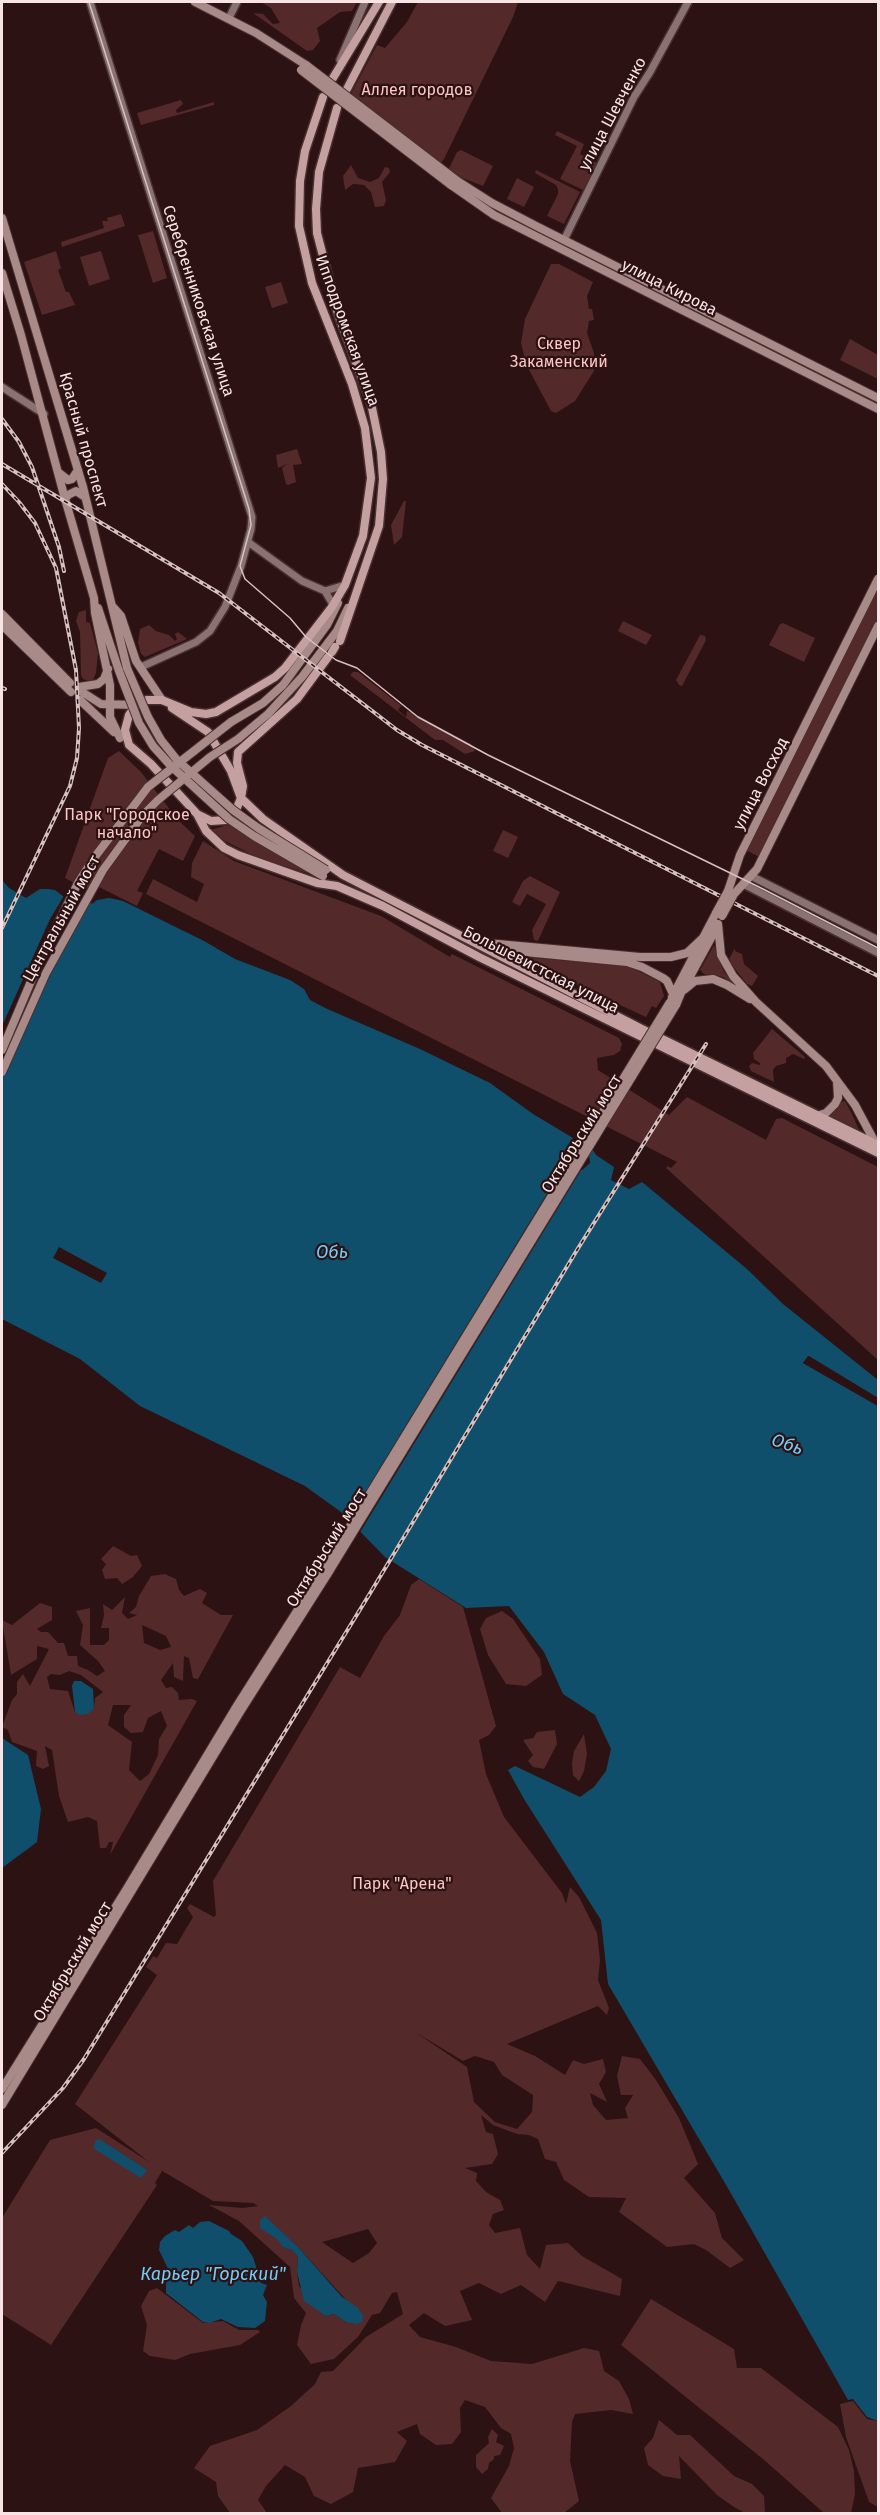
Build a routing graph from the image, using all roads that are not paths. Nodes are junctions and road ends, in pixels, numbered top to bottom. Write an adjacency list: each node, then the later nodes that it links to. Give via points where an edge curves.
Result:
1 (90, 2): 34 (street, Серебренниковская улица, via 250,508 252,526)
2 (195, 2): 8 (main road)
3 (237, 2): 8 (street)
4 (365, 2): 9 (street)
5 (379, 2): 9 (highway)
6 (392, 2): 10 (highway)
7 (688, 2): 15 (street, улица Шевченко, via 634,97)
8 (229, 18): 13 (main road, bridge, via 276,46)
9 (333, 78)
10 (347, 89)
11 (323, 97): 20 (highway, Ипподромская улица, via 305,151 299,226 312,283)
12 (337, 108): 19 (highway, Ипподромская улица, via 321,162 316,209 320,248)
13 (454, 183): 15 (main road, улица Кирова); 25 (main road, улица Кирова, via 494,215)
14 (2, 218): 16 (main road, Красный проспект)
15 (564, 240): 24 (main road, улица Кирова)
16 (10, 244): 17 (main road); 21 (main road, Красный проспект)
17 (2, 247)
18 (2, 273): 22 (main road, Красный проспект)
19 (338, 314): 20 (highway); 31 (highway, Ипподромская улица, via 371,403)
20 (326, 319): 30 (highway, Ипподромская улица, via 360,406)
21 (37, 330): 22 (main road); 26 (main road, Красный проспект)
22 (21, 335): 27 (main road, Красный проспект)
23 (2, 387): 27 (street)
24 (879, 398)
25 (879, 409)
26 (60, 410): 27 (main road); 28 (main road, Красный проспект)
27 (44, 414): 29 (main road, Красный проспект)
28 (78, 470): 29 (main road, via 68,480); 32 (main road, Красный проспект)
29 (58, 472): 33 (main road, Красный проспект)
30 (371, 478): 31 (highway); 36 (highway, Ипподромская улица, via 363,536)
31 (383, 479): 37 (highway, Ипподромская улица, via 379,526)
32 (85, 496): 33 (main road, via 76,491); 40 (main road, Красный проспект)
33 (65, 499): 39 (main road, Красный проспект)
34 (248, 542): 38 (street, via 302,581); 45 (street, Серебренниковская улица, via 216,623 203,637)
35 (879, 579): 59 (main road, улица Восход)
36 (345, 585): 38 (street); 41 (highway, Ипподромская улица); 79 (main road, Центральный мост, bridge, via 327,625 283,685 148,787 94,858 40,960)
37 (360, 585): 57 (highway, Ипподромская улица, via 334,649 297,699 238,752); 80 (main road, Центральный мост, bridge, via 337,631 268,714 210,757 143,815 103,870 46,973)
38 (325, 591): 41 (street)
39 (94, 598): 46 (main road, Красный проспект); 47 (main road)
40 (111, 604): 45 (main road, Красный проспект, via 121,616); 47 (main road)
41 (332, 607): 52 (highway, Ипподромская улица, via 285,668 238,701 206,714)
42 (2, 614): 48 (main road)
43 (2, 625): 48 (main road)
44 (879, 626): 62 (main road, улица Восход)
45 (141, 667): 52 (main road, Красный проспект)
46 (108, 668): 50 (main road, via 98,684); 53 (main road, Красный проспект)
47 (123, 670): 60 (main road, bridge, via 161,740 177,760 232,810)
48 (54, 672): 49 (main road); 50 (main road)
49 (70, 683)
50 (76, 690): 53 (main road, via 101,704)
51 (80, 700): 55 (main road)
52 (162, 700): 54 (highway); 57 (highway, via 208,732 231,771)
53 (109, 704): 54 (main road); 55 (main road, Красный проспект, via 112,726)
54 (136, 705): 56 (highway, via 125,730)
55 (120, 738): 56 (main road)
56 (129, 745): 58 (highway, Большевистская улица)
57 (241, 798): 58 (highway, via 232,815 221,821); 61 (highway, Большевистская улица, via 263,819)
58 (197, 814): 64 (highway, Большевистская улица, via 206,831 238,855)
59 (736, 868): 62 (main road); 66 (main road, улица Восход)
60 (325, 873): 61 (main road); 64 (main road)
61 (343, 875): 71 (highway, Большевистская улица)
62 (751, 876): 63 (main road, улица Восход); 65 (street)
63 (743, 884): 66 (main road, улица Восход); 67 (street)
64 (336, 886): 72 (highway, Большевистская улица)
65 (771, 886): 67 (street); 70 (street)
66 (731, 893): 68 (main road, улица Восход, bridge)
67 (766, 896): 75 (street)
68 (719, 918): 69 (main road, улица Восход); 77 (main road, улица Восход); 78 (main road, via 722,955 733,976)
69 (704, 937): 71 (main road, via 687,953 671,957); 77 (main road, улица Восход)
70 (878, 938)
71 (474, 942): 73 (highway, Большевистская улица)
72 (460, 945): 73 (main road); 85 (highway, Большевистская улица, via 638,1036)
73 (483, 948): 74 (main road); 76 (highway, Большевистская улица)
74 (521, 951): 76 (main road, via 513,957); 77 (main road, via 627,962 663,978)
75 (879, 953)
76 (520, 967): 84 (highway, Большевистская улица)
77 (675, 998): 78 (main road, via 695,981 712,979); 86 (main road, Октябрьский мост, bridge)
78 (756, 1002): 81 (main road, via 814,1053)
79 (2, 1050)
80 (2, 1072)
81 (837, 1080): 82 (main road); 83 (main road)
82 (838, 1098): 83 (main road); 84 (main road, via 831,1109)
83 (850, 1098): 85 (main road)
84 (817, 1116): 85 (highway, Большевистская улица)
85 (878, 1148)
86 (328, 1569): 87 (main road, Октябрьский мост, via 235,1709); 88 (main road, Октябрьский мост)
87 (2, 2089)
88 (2, 2105)

